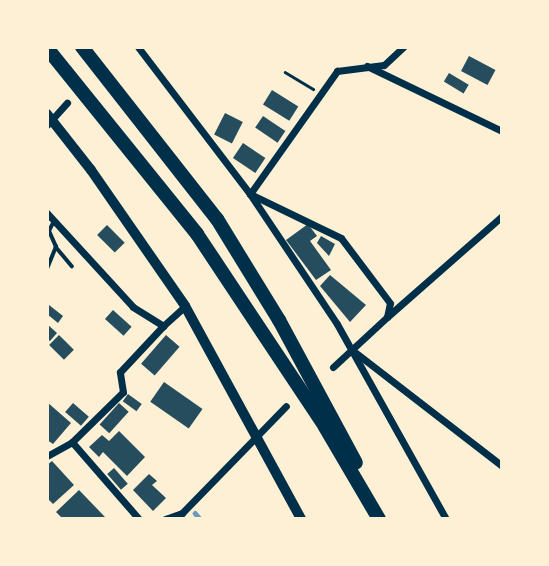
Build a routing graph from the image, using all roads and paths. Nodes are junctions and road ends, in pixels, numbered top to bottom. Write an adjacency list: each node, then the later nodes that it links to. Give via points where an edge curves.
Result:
1 (82, 47): 33 (highway, via 217,219 279,320)
2 (138, 47): 11 (street)
3 (403, 47): 5 (street, via 384,65)
4 (47, 48): 32 (highway, via 197,234 325,427)
5 (366, 65): 7 (street, via 337,71); 10 (street)
6 (285, 72): 7 (path)
7 (322, 95): 11 (street)
8 (67, 103): 9 (street)
9 (49, 120): 18 (street)
10 (502, 131)
11 (250, 194): 19 (street, via 341,239 390,303); 21 (street)
12 (47, 212): 14 (street)
13 (502, 216): 19 (street)
14 (55, 220): 15 (lane, via 48,231); 20 (street, via 124,299)
15 (55, 247): 16 (lane); 17 (lane)
16 (72, 266)
17 (47, 269)
18 (185, 306): 20 (street); 24 (street)
19 (387, 317): 21 (street)
20 (163, 326): 25 (street, via 120,372 123,392)
21 (352, 350): 22 (street); 27 (street); 34 (street)
22 (333, 367)
23 (286, 407): 24 (street)
24 (257, 435): 28 (street); 31 (street)
25 (72, 442): 26 (street); 29 (street)
26 (47, 456)
27 (502, 466)
28 (184, 516): 30 (street)
29 (139, 519)
30 (165, 519)
31 (301, 519)
32 (379, 519)
33 (384, 519)
34 (446, 519)

